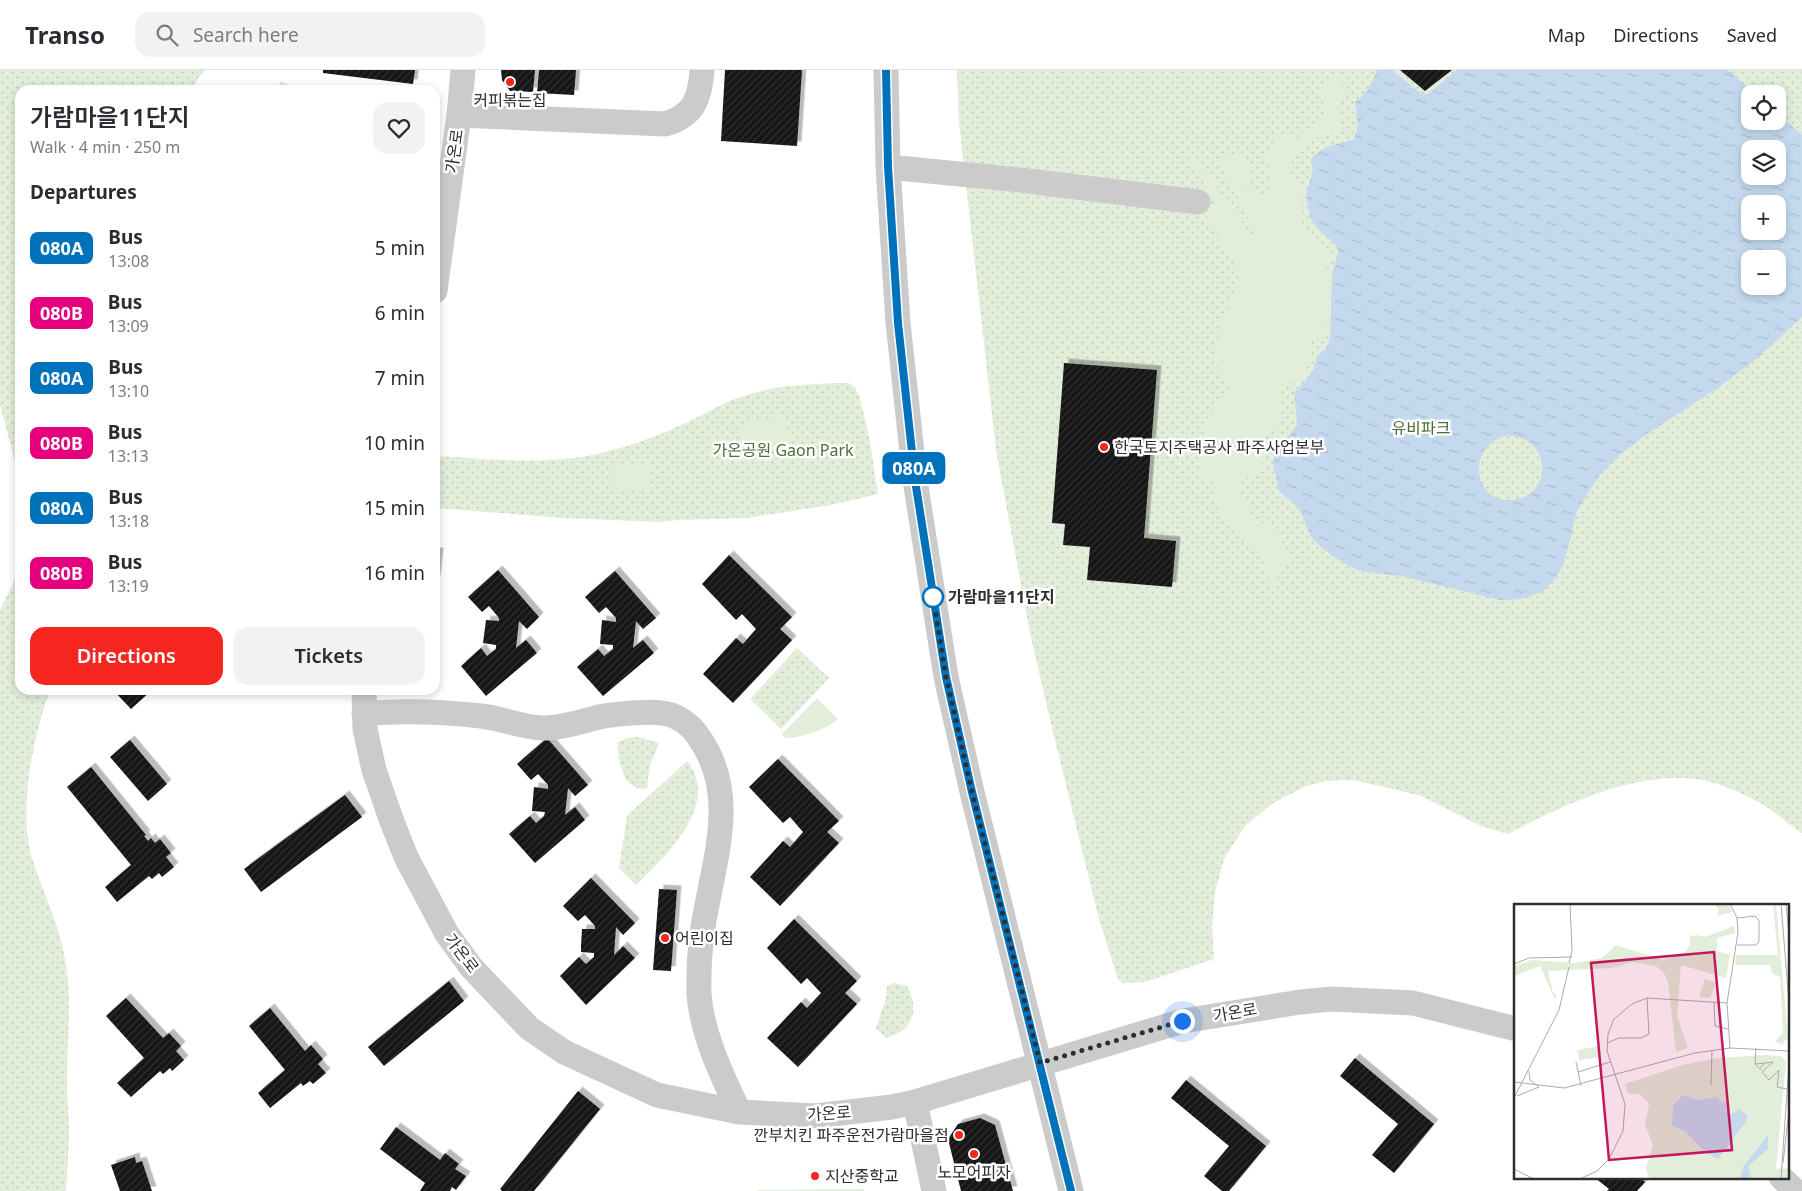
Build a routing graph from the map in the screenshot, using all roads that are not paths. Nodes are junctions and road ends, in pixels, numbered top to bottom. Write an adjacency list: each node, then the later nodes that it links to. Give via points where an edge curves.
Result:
1 (462, 70): 4 (street, 가온로)
2 (702, 70): 4 (street, via 699,94 694,104 680,118 664,124)
3 (886, 70): 5 (street)
4 (459, 115): 7 (street, 가온로)
5 (888, 167): 6 (street); 10 (street, via 898,323 915,480 946,677)
6 (1198, 202)
7 (440, 254)
8 (364, 702): 12 (street, 가온로, via 365,729 374,770 406,857 447,934 471,967 528,1028 572,1056 657,1095); 12 (street, via 441,725 483,716 545,728 607,716 662,712 685,721 694,730 713,762 722,804 722,828 702,936 700,996 711,1016 723,1078)
9 (1514, 1028): 10 (street, 가온로, via 1413,1003 1332,999 1182,1021)
10 (1040, 1063): 11 (street, 가온로); 15 (street)
11 (915, 1102): 12 (street, 가온로, via 816,1116); 14 (street)
12 (739, 1112)
13 (1782, 1178): 16 (street)
14 (934, 1191)
15 (1071, 1191)
16 (1795, 1191)

